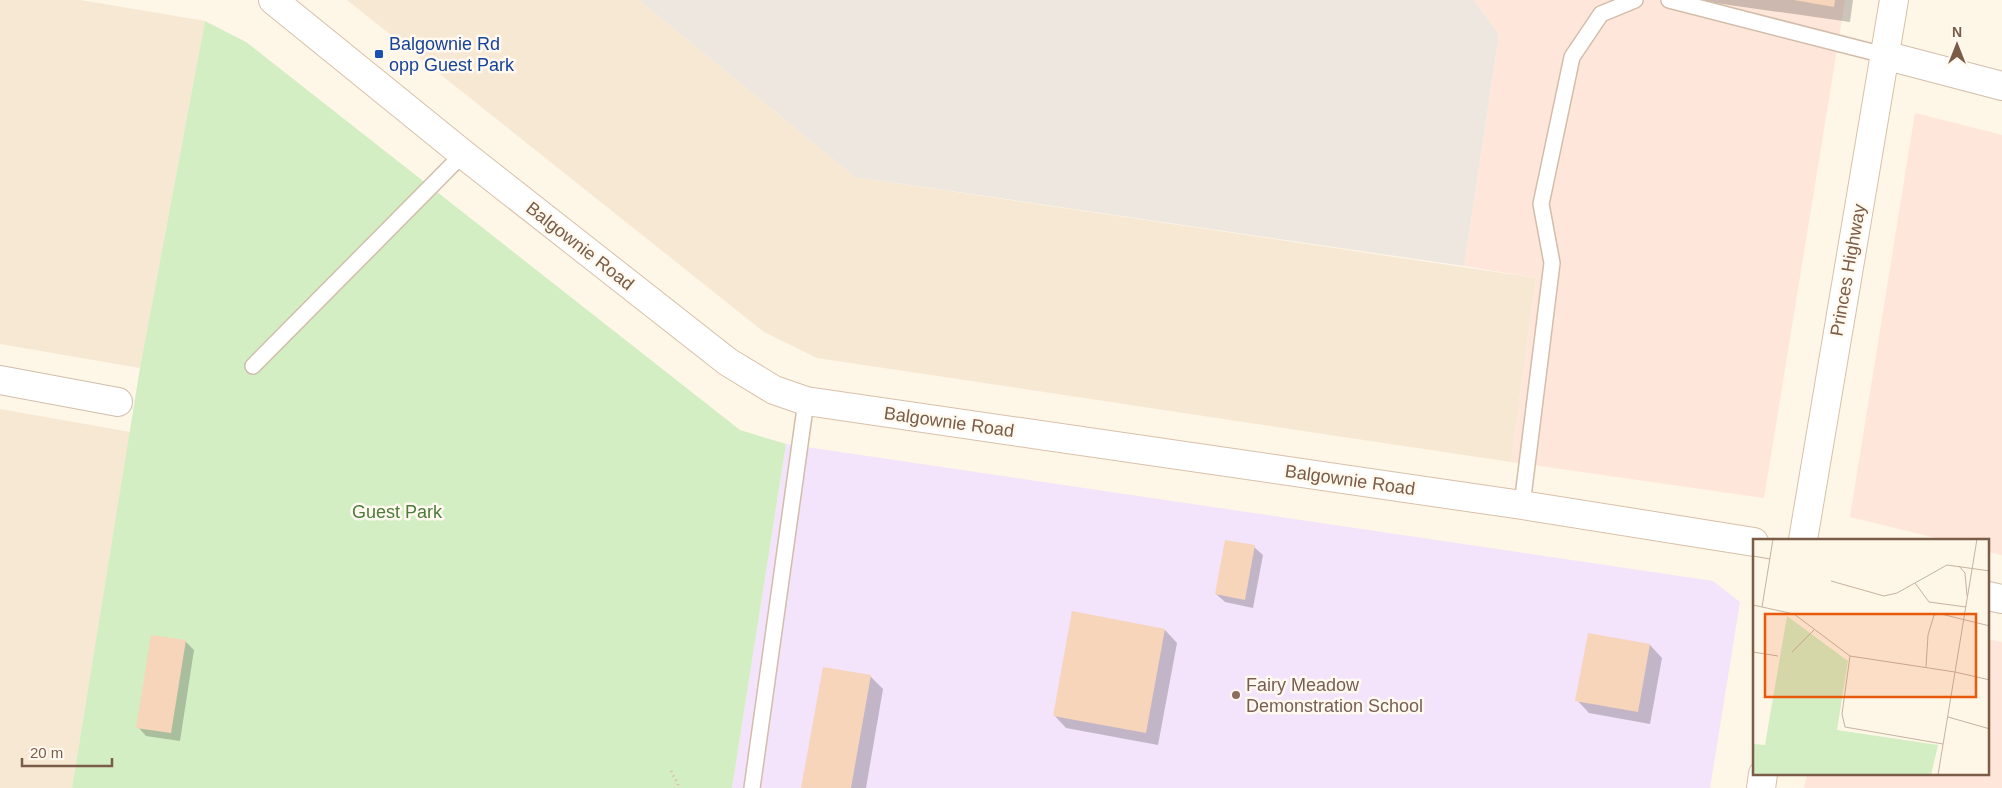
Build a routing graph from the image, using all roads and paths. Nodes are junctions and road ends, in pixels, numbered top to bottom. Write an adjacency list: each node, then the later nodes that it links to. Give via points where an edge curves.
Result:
1 (273, 0): 7 (main road, Balgownie Road)
2 (1635, 0): 12 (lane, via 1601,14 1572,57 1540,204 1552,262)
3 (1668, 0): 5 (lane)
4 (1894, 0): 5 (main road, Princes Highway)
5 (1884, 55): 6 (main road); 13 (main road, Princes Highway)
6 (2002, 86)
7 (463, 154): 8 (lane); 10 (main road, Balgownie Road, via 728,362 774,390)
8 (253, 366)
9 (0, 380): 11 (main road)
10 (806, 401): 12 (main road, Balgownie Road); 17 (lane)
11 (118, 402)
12 (1522, 505): 14 (main road, Balgownie Road)
13 (1803, 539)
14 (1753, 542)
15 (671, 771): 16 (path)
16 (677, 788)
17 (752, 788)

